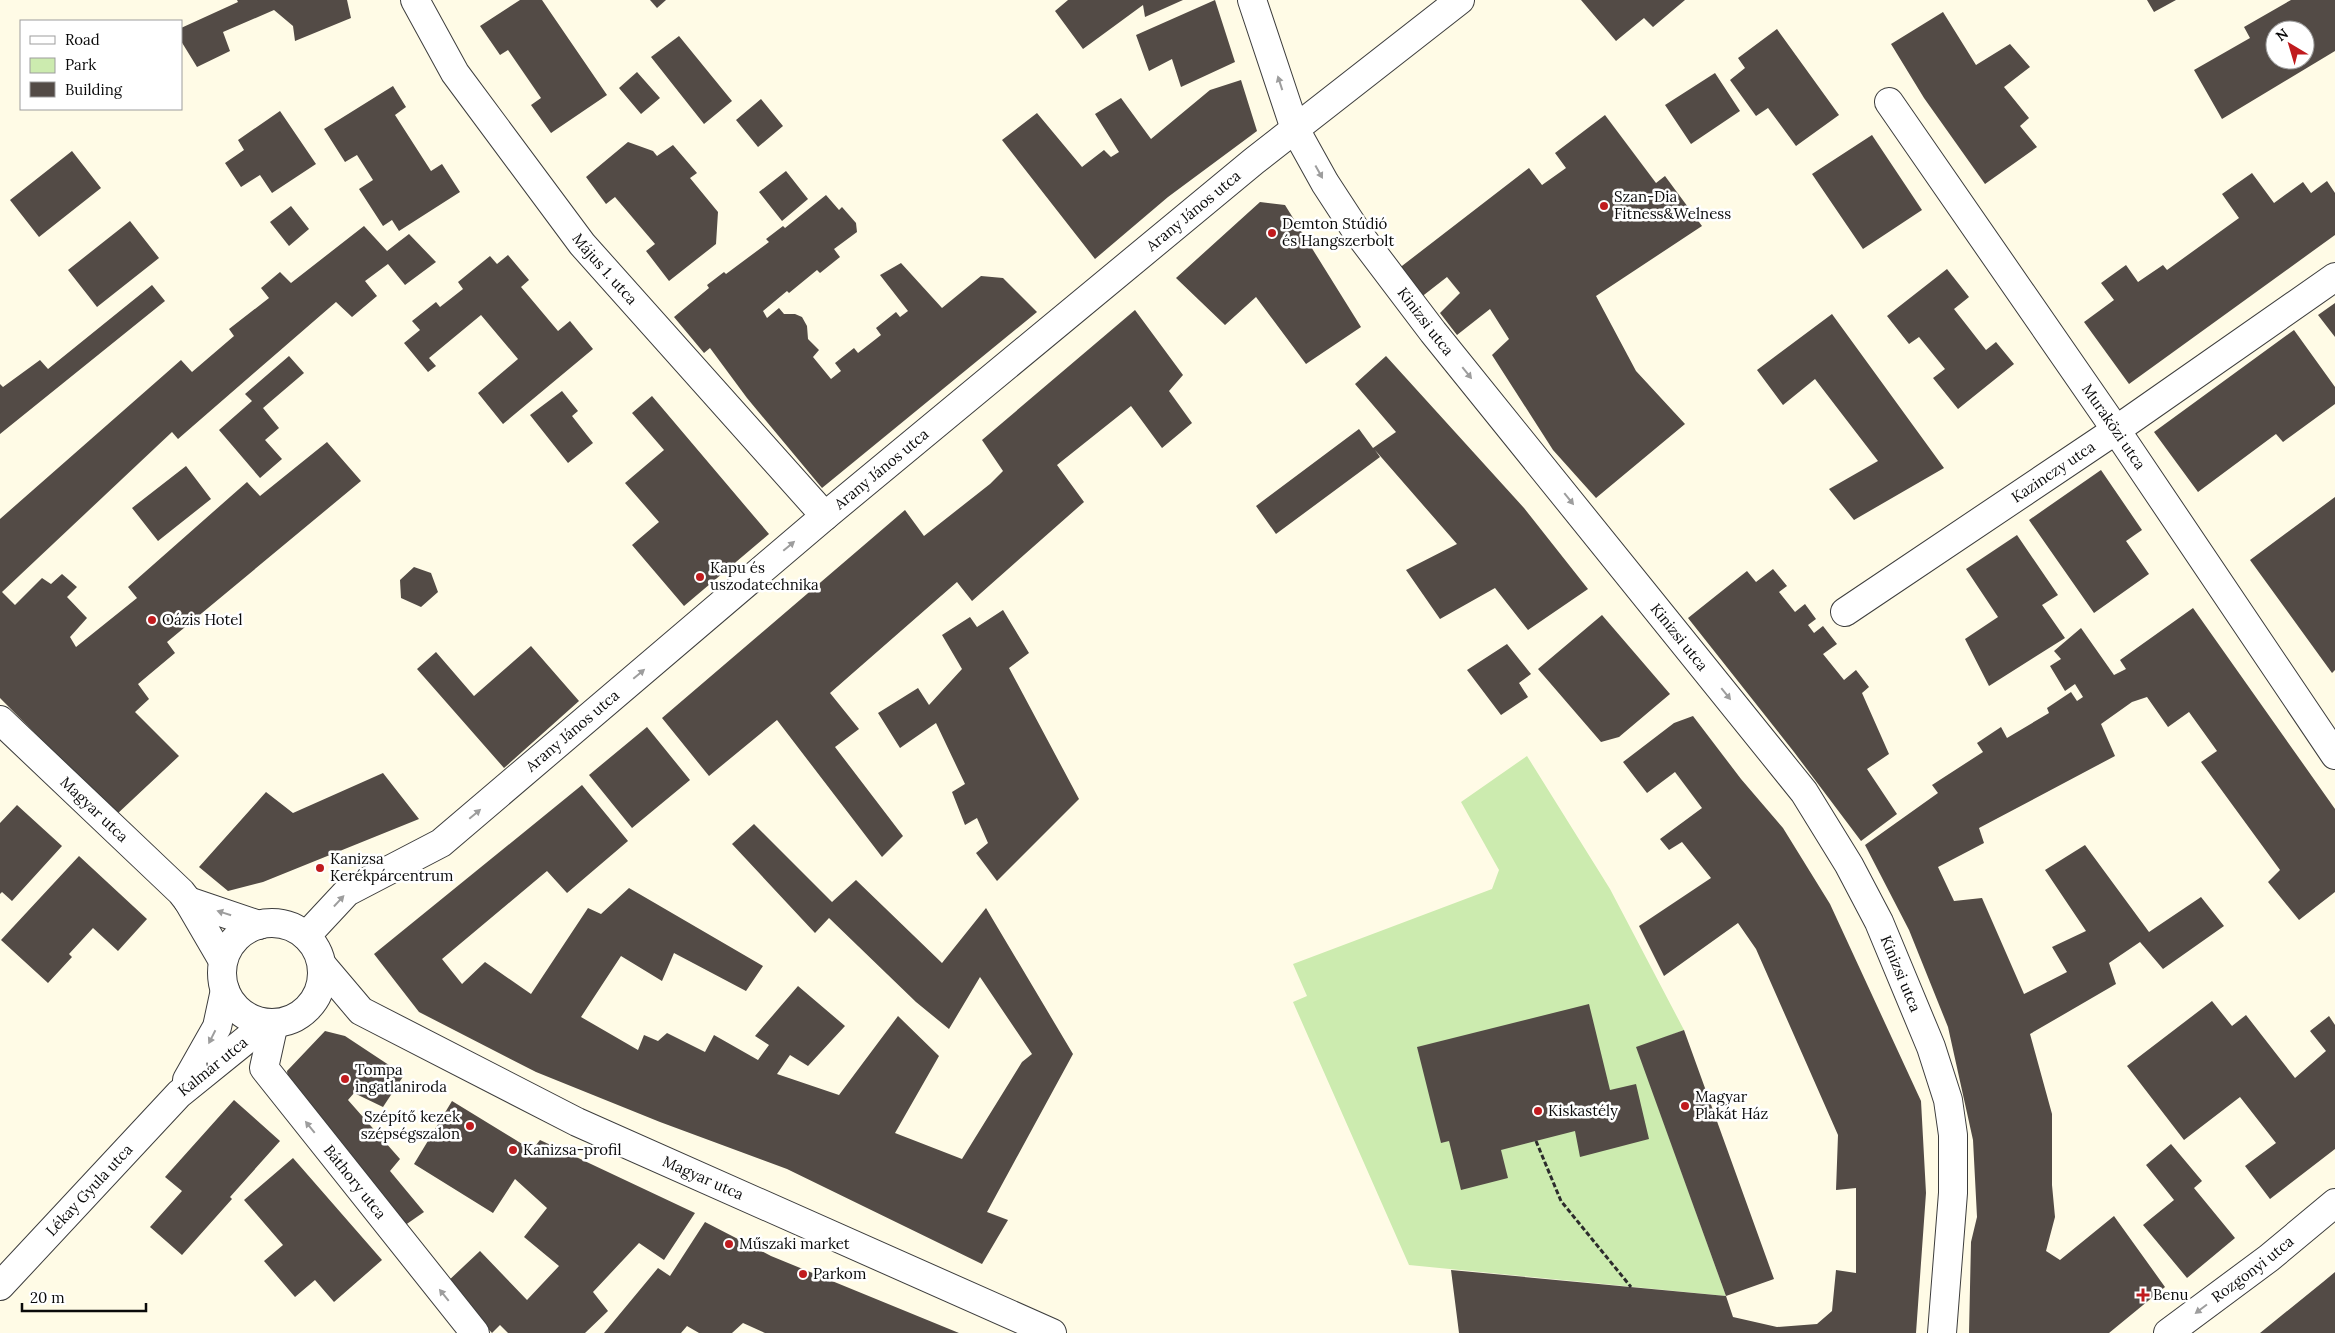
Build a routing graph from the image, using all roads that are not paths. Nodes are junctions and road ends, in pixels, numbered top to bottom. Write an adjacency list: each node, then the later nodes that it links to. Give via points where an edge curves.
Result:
1 (415, 0): 8 (street, Május 1. utca, via 455,73 582,244)
2 (1252, 0): 5 (street, Kinizsi utca, one-way to 2)
3 (1460, 0): 5 (street, Arany János utca)
4 (1889, 102): 7 (street, Muraközi utca)
5 (1295, 129): 8 (street, Arany János utca); 26 (street, Kinizsi utca, one-way to 26, via 1355,229 1433,332 1798,785 1849,865 1890,949 1931,1047 1948,1100 1953,1135 1953,1193)
6 (2335, 277): 7 (street, Kazinczy utca)
7 (2116, 430): 9 (street, Kazinczy utca); 11 (street, Muraközi utca)
8 (825, 516): 14 (street, Arany János utca, one-way to 8, via 347,892 441,843)
9 (1845, 612)
10 (0, 720): 12 (street, Magyar utca)
11 (2335, 755)
12 (188, 901): 13 (street, Magyar utca, one-way to 12); 15 (street, Magyar utca)
13 (259, 925): 14 (street, via 276,923 292,927); 15 (street, via 237,938)
14 (306, 936): 16 (street)
15 (223, 961): 17 (street)
16 (322, 965): 18 (street, via 319,989); 19 (street, Magyar utca)
17 (224, 990): 20 (street, via 232,1005 245,1016); 21 (street, Kalmár utca, one-way to 21, via 217,1027)
18 (306, 1010): 19 (street, Magyar utca); 20 (street, via 288,1020)
19 (361, 1011): 25 (street, Magyar utca, via 577,1122)
20 (271, 1023): 21 (street, Kalmár utca); 24 (street, Báthory utca, one-way to 20, via 264,1068)
21 (179, 1094): 23 (street, Lékay Gyula utca)
22 (2335, 1203): 27 (street, Rozgonyi utca, one-way to 27, via 2269,1258)
23 (0, 1286)
24 (475, 1333)
25 (1052, 1333)
26 (1942, 1333)
27 (2168, 1333)

